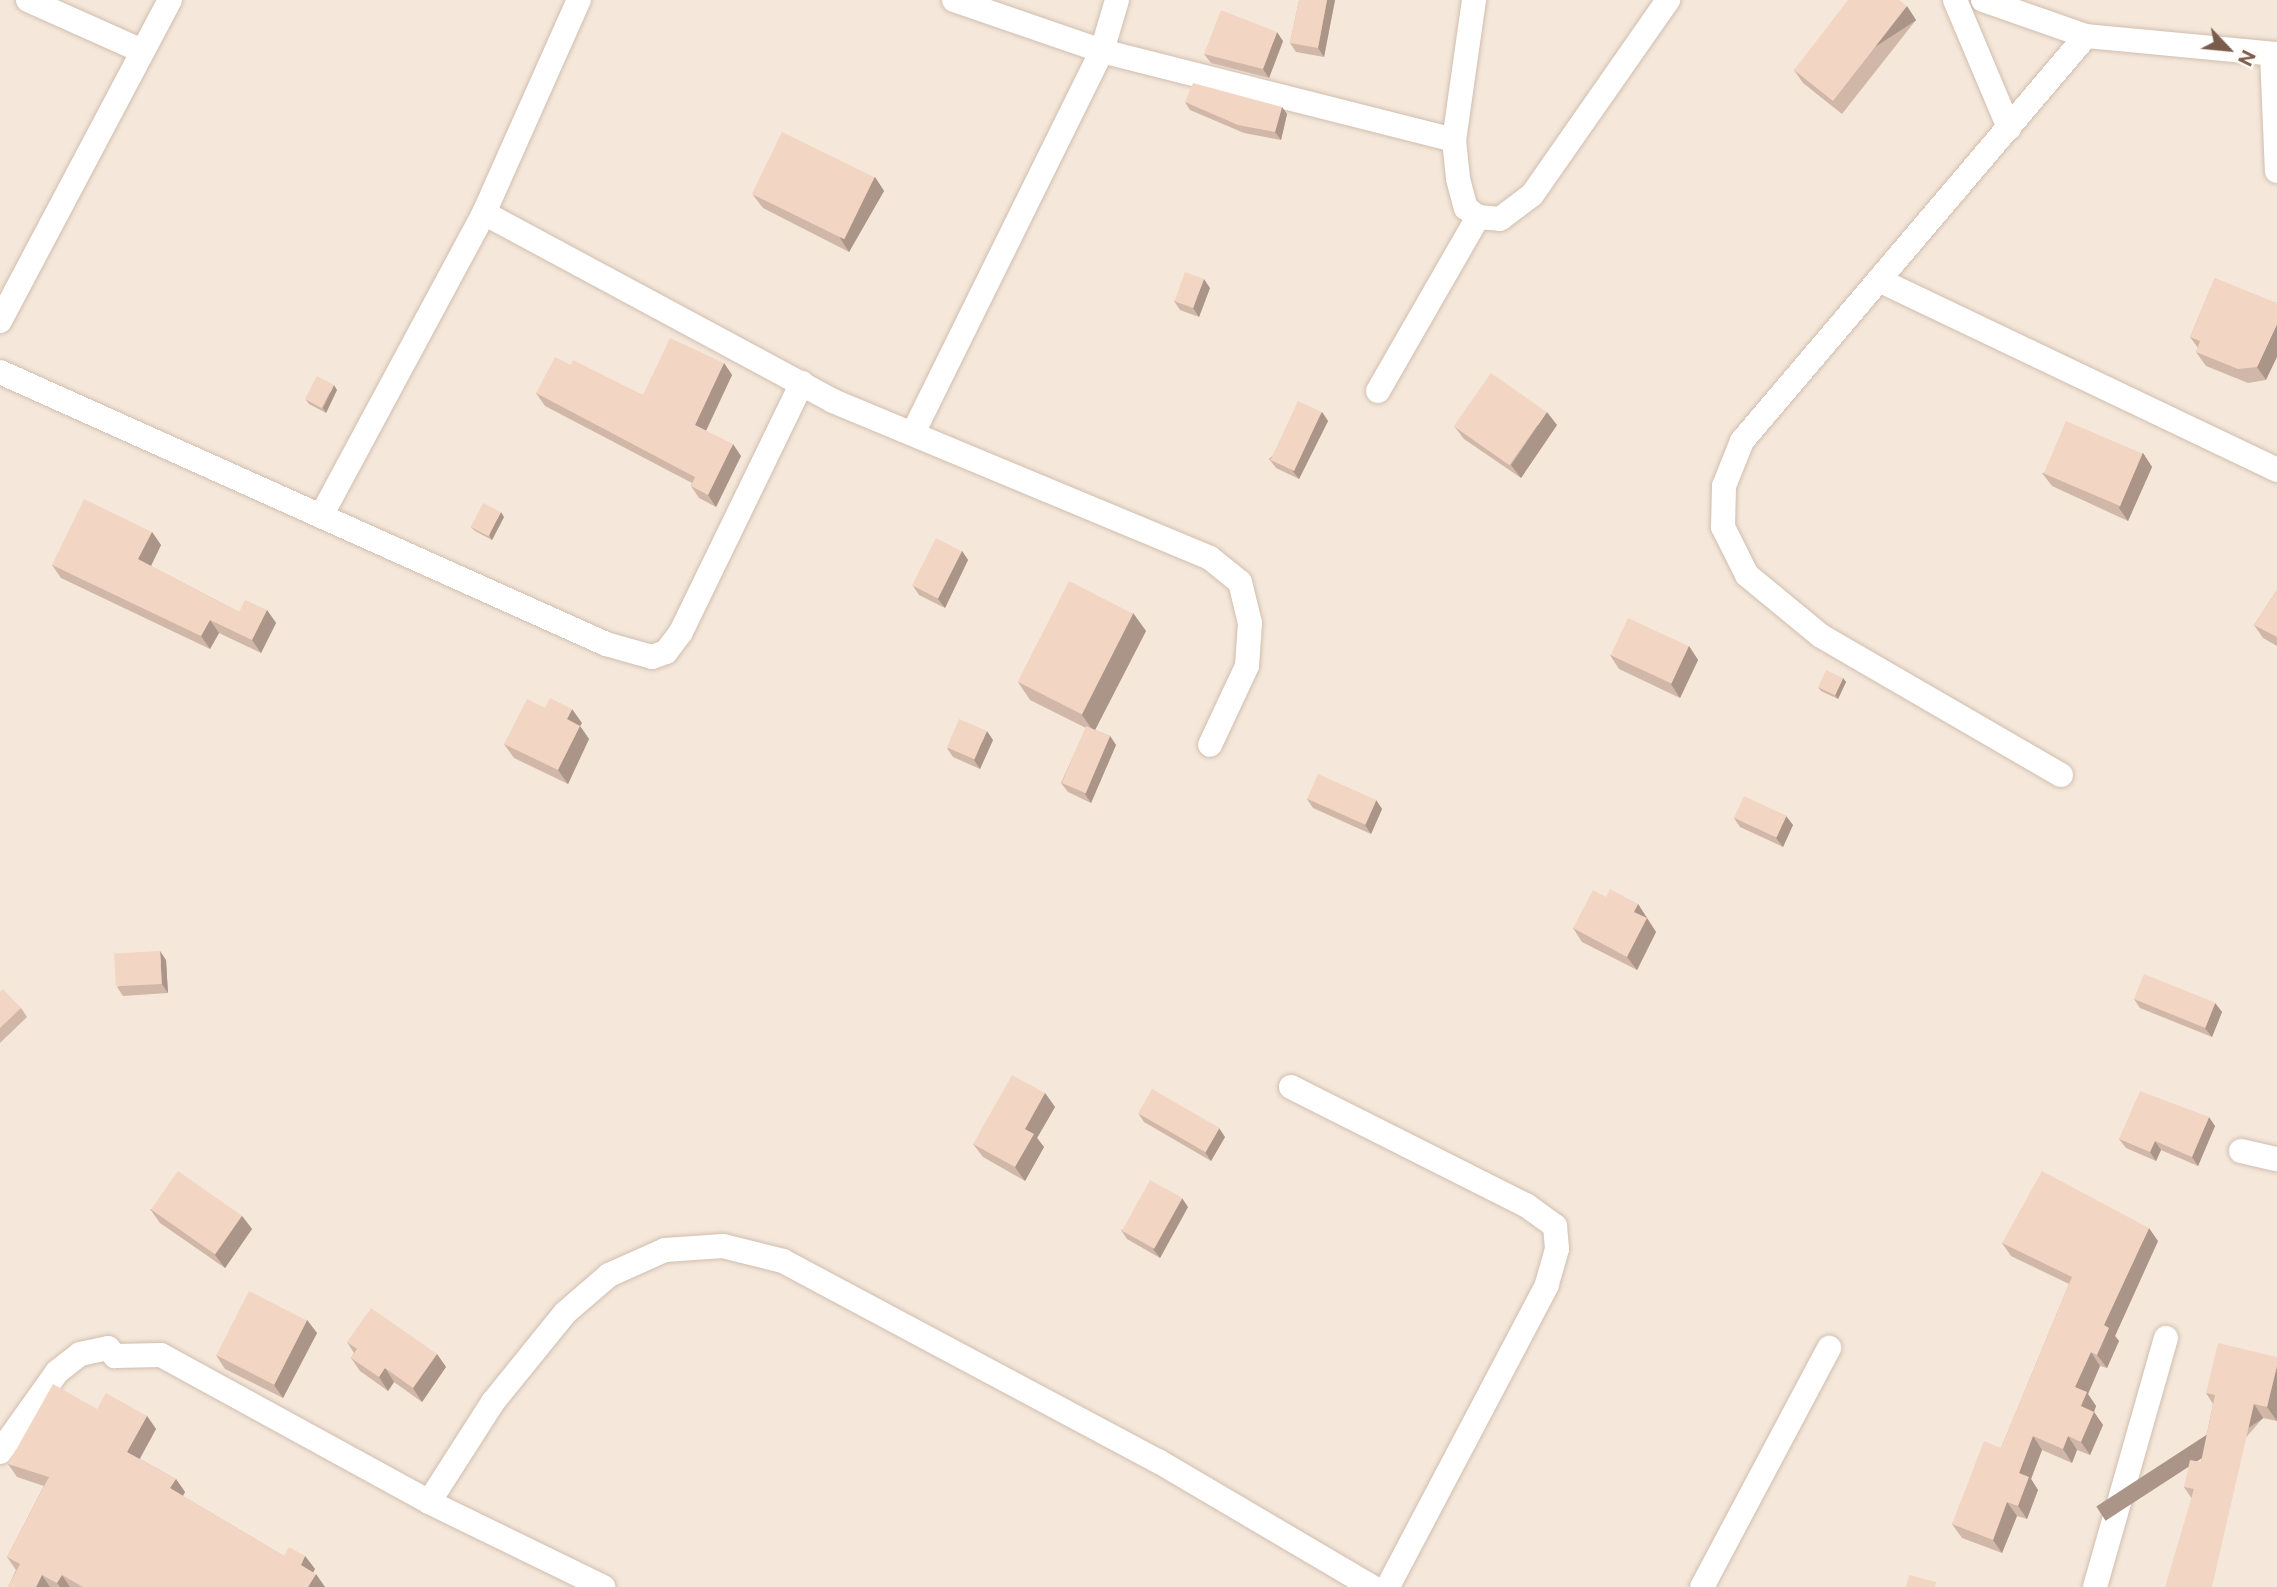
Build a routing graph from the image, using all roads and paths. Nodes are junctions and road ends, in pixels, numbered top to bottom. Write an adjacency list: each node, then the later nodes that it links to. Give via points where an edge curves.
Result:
1 (28, 0): 11 (street)
2 (170, 0): 11 (street)
3 (579, 0): 17 (street)
4 (954, 0): 12 (street)
5 (1117, 0): 12 (street)
6 (1474, 0): 15 (street)
7 (1668, 0): 18 (street, via 1532,195 1500,219)
8 (1955, 0): 14 (street)
9 (1983, 0): 10 (street)
10 (2086, 36): 13 (street); 14 (street)
11 (142, 51): 20 (street)
12 (1102, 51): 15 (street); 24 (street)
13 (2274, 54): 16 (street)
14 (2009, 128): 19 (street)
15 (1454, 139): 18 (street, via 1461,200)
16 (2277, 171)
17 (484, 213): 22 (street); 26 (street)
18 (1478, 217): 23 (street)
19 (1881, 281): 25 (street); 28 (street, via 1742,441 1724,486 1723,527 1747,575 1821,636)
20 (0, 321)
21 (0, 372): 26 (street)
22 (802, 383): 24 (street); 26 (street, via 681,632 666,652 652,657 606,644)
23 (1378, 391)
24 (914, 431): 27 (street, via 1210,558 1240,582 1250,623 1247,666)
25 (2277, 470)
26 (320, 516)
27 (1210, 745)
28 (2061, 775)
29 (1292, 1087): 38 (street, via 1526,1205 1555,1226 1557,1249 1547,1285)
30 (2241, 1151): 31 (street)
31 (2277, 1158)
32 (2166, 1338): 40 (street)
33 (1829, 1348): 39 (street)
34 (0, 1452): 35 (street, via 57,1372 80,1354 108,1348 115,1356 161,1355)
35 (429, 1502): 36 (street); 37 (street, via 493,1402 574,1306 609,1275 665,1250 723,1246 782,1261 1158,1461)
36 (603, 1587)
37 (1371, 1587)
38 (1388, 1587)
39 (1702, 1587)
40 (2095, 1587)

